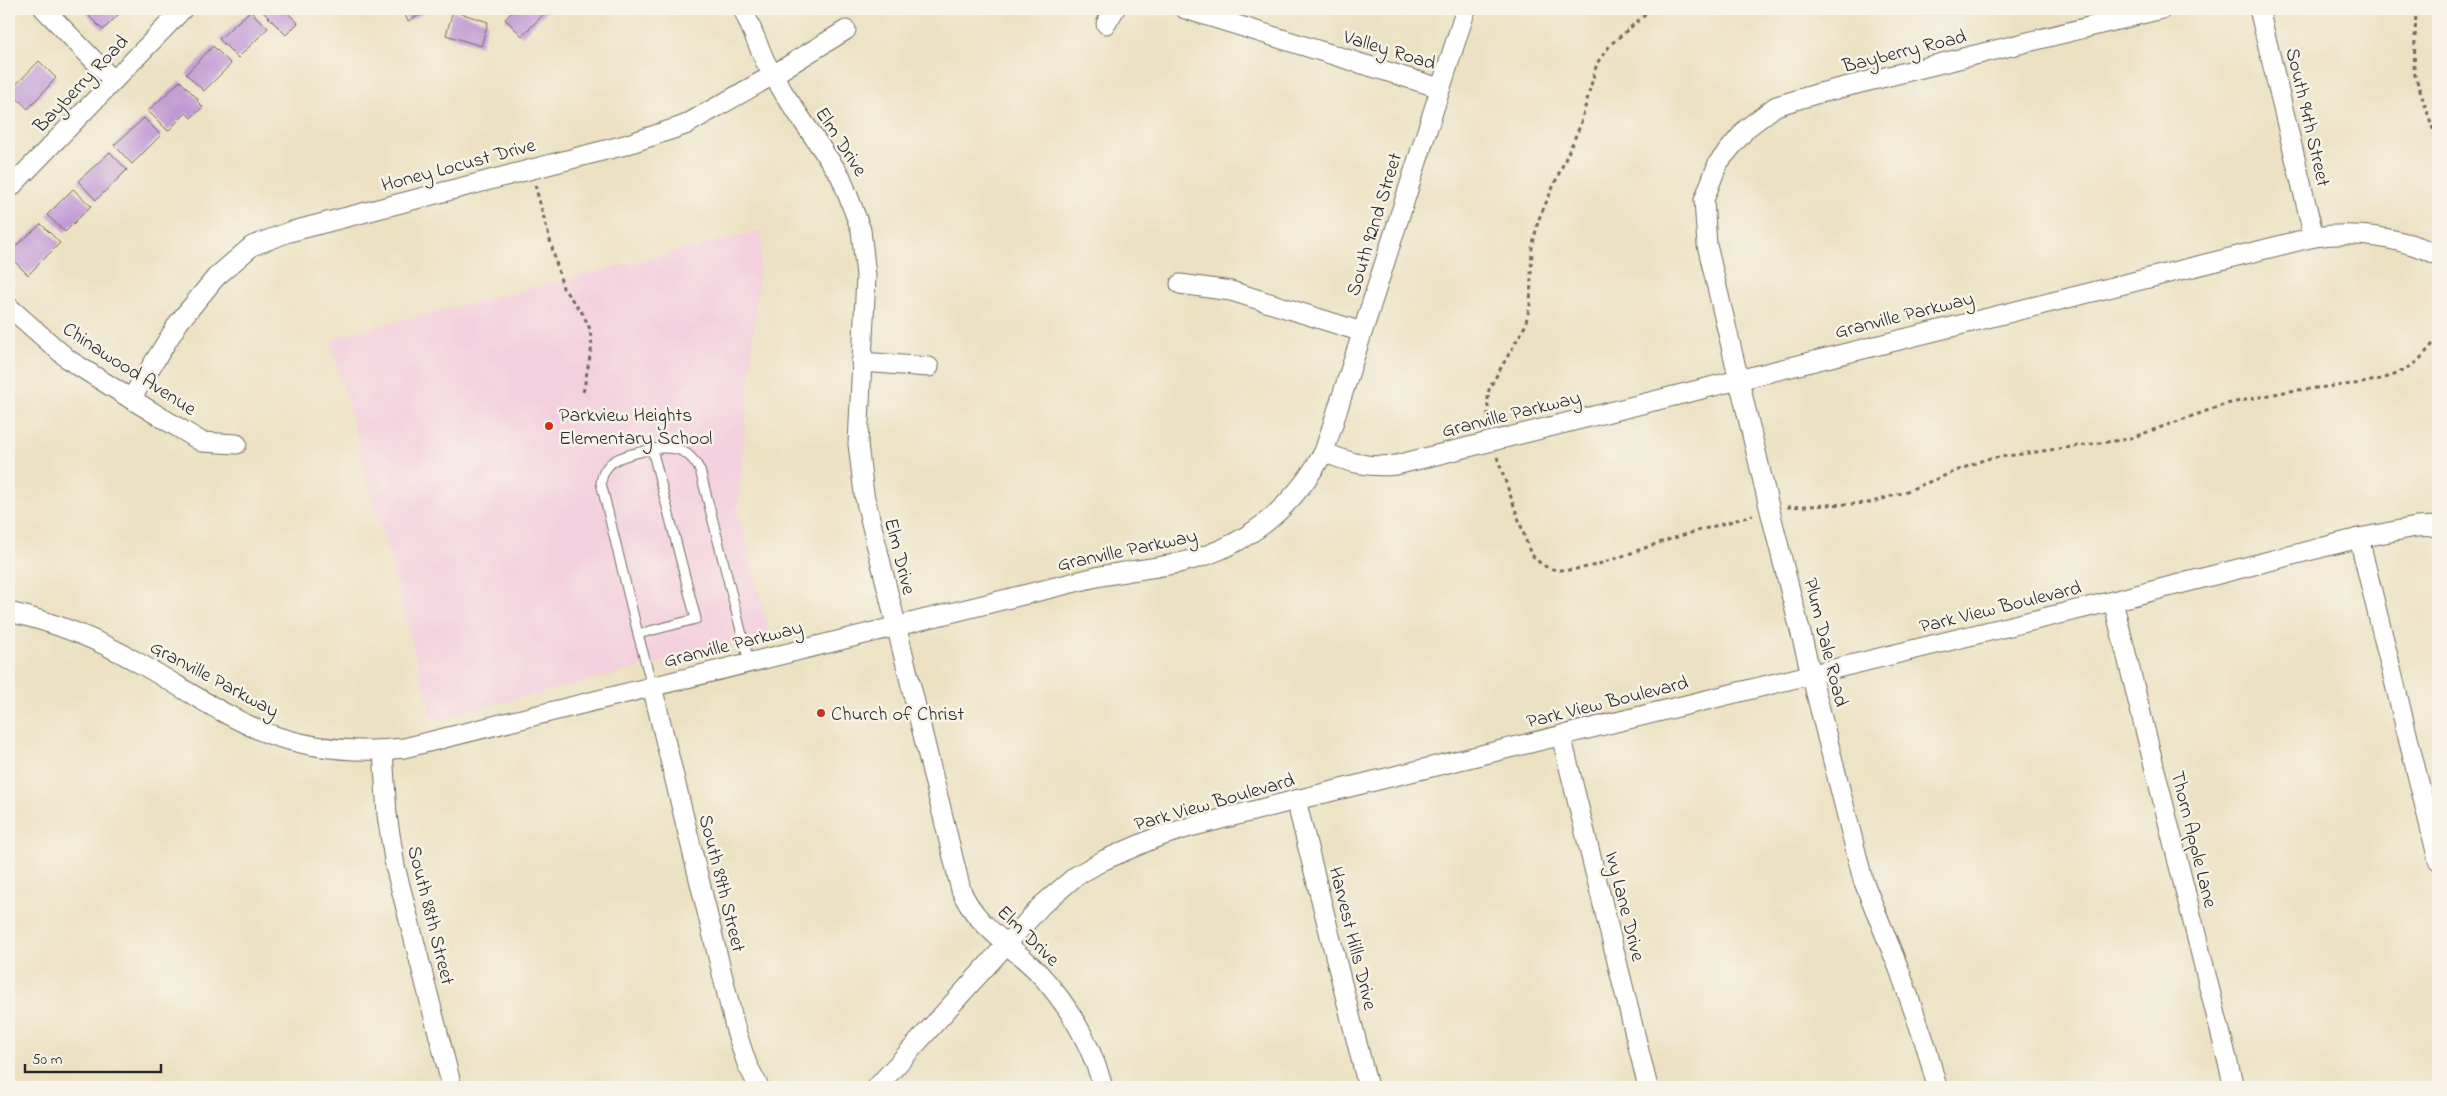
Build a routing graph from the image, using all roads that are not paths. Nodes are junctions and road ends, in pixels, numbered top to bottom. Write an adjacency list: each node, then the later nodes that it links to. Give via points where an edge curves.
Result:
1 (44, 9): 10 (street)
2 (184, 9): 10 (street, Bayberry Road)
3 (743, 9): 9 (street, Elm Drive)
4 (1185, 9): 11 (street, Valley Road)
5 (1466, 9): 11 (street, South 92nd Street)
6 (2162, 9): 13 (street, Bayberry Road, via 1776,106 1747,128 1718,163)
7 (2260, 9): 14 (street, South 94th Street)
8 (846, 30): 9 (street, Honey Locust Drive)
9 (773, 75): 19 (street, Elm Drive, via 834,164 858,219 864,242 865,268); 22 (street, Honey Locust Drive, via 677,128 625,145 289,232 252,246 216,277 179,322)
10 (113, 80): 12 (street, Bayberry Road)
11 (1440, 88): 18 (street, South 92nd Street)
12 (9, 189)
13 (1704, 200): 21 (street, Plum Dale Road, via 1707,245)
14 (2314, 237): 15 (street, Granville Parkway, via 2344,234 2382,238); 21 (street, Granville Parkway)
15 (2438, 255)
16 (1180, 284): 18 (street, via 1231,291)
17 (9, 307): 22 (street, Chinawood Avenue, via 69,360)
18 (1362, 332): 25 (street, South 92nd Street)
19 (861, 362): 20 (street); 30 (street, Elm Drive, via 858,444 864,494)
20 (929, 367)
21 (1738, 379): 25 (street, Granville Parkway, via 1396,465 1354,464); 33 (street, Plum Dale Road)
22 (131, 400): 23 (street, Chinawood Avenue, via 202,442)
23 (237, 444)
24 (652, 449): 31 (lane, via 612,461 604,471 601,483); 31 (lane, via 696,619); 32 (lane, via 675,447 690,456 700,470)
25 (1324, 452): 30 (street, Granville Parkway, via 1303,487 1274,516 1219,550 1182,562 1092,578)
26 (2438, 526): 27 (street, Park View Boulevard)
27 (2359, 538): 28 (street, Park View Boulevard); 38 (street)
28 (2113, 601): 33 (street, Park View Boulevard); 48 (street, Thorn Apple Lane)
29 (9, 612): 36 (street, Granville Parkway, via 85,636 212,707 270,734 337,749)
30 (896, 627): 32 (street, Granville Parkway); 40 (street, Elm Drive, via 962,890 972,910)
31 (638, 634): 34 (lane)
32 (749, 662): 34 (street, Granville Parkway)
33 (1812, 675): 35 (street, Park View Boulevard); 47 (street, Plum Dale Road, via 1863,880 1899,969)
34 (652, 686): 36 (street, Granville Parkway, via 441,740); 42 (street, South 89th Street, via 736,1031)
35 (1561, 736): 37 (street, Park View Boulevard); 46 (street, Ivy Lane Drive)
36 (383, 750): 41 (street, South 88th Street, via 387,814 395,866)
37 (1296, 800): 40 (street, Park View Boulevard, via 1190,827 1104,860 1058,890); 45 (street, Harvest Hills Drive)
38 (2435, 833): 39 (street)
39 (2438, 860)
40 (1006, 944): 43 (street, Park View Boulevard); 44 (street, Elm Drive, via 1037,972 1070,1013 1092,1056)
41 (452, 1087)
42 (759, 1087)
43 (877, 1087)
44 (1103, 1087)
45 (1368, 1087)
46 (1648, 1087)
47 (1937, 1087)
48 (2234, 1087)

